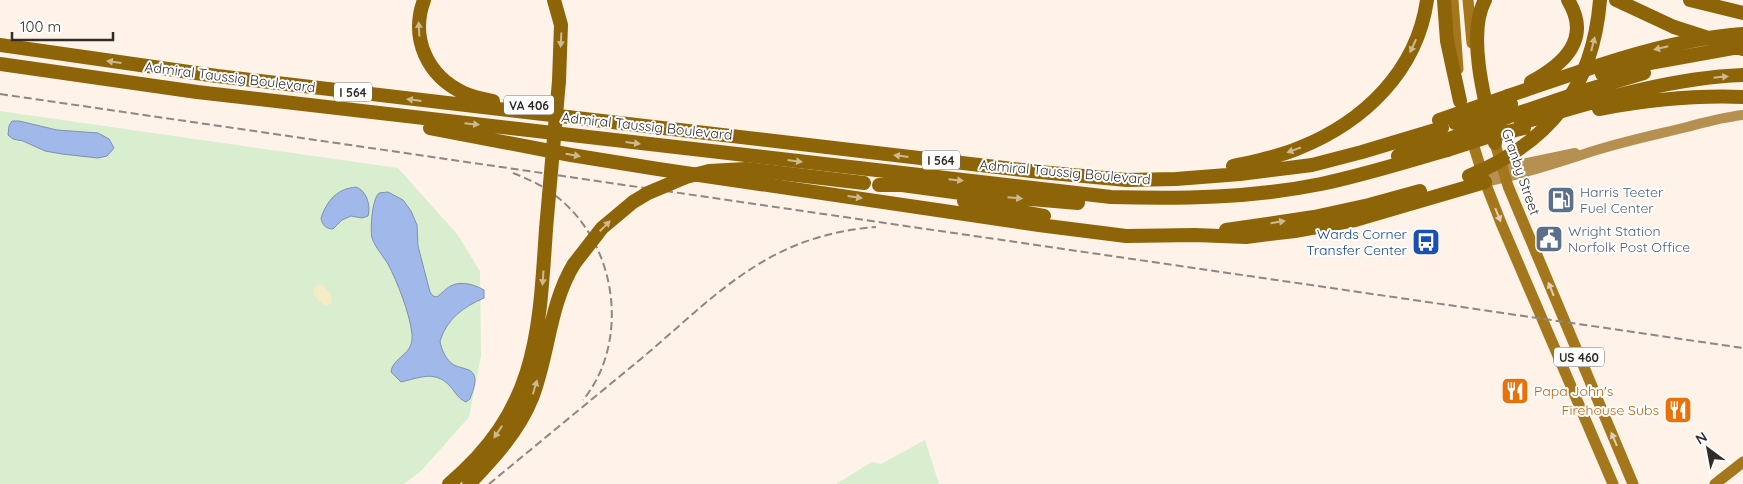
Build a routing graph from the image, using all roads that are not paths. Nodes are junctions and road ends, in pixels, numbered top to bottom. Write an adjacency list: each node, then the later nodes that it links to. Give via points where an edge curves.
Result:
1 (424, 0): 24 (highway, VA 406, one-way to 1, via 656,120 495,101 462,92 441,78 426,58 419,34)
2 (554, 0): 35 (highway, VA 406, one-way to 35, bridge, via 562,31 534,350 512,407 493,438)
3 (1427, 0): 28 (highway, one-way to 28, via 1420,31 1400,72 1382,94 1357,116 1322,137 1280,155)
4 (1444, 0): 21 (highway, via 1447,41)
5 (1453, 0): 21 (main road, US 460)
6 (1468, 0): 26 (main road, Granby Street / US 460, via 1478,87)
7 (1485, 0): 26 (highway, via 1476,30)
8 (1568, 0): 22 (highway, via 1577,26 1569,53 1554,69 1531,82)
9 (1600, 0): 29 (highway, one-way to 9, bridge, via 1494,165 1545,129 1572,93 1590,58)
10 (1616, 0): 15 (highway, bridge, via 1674,27)
11 (1691, 1): 12 (highway)
12 (1737, 12)
13 (1743, 34): 22 (highway, one-way to 22, via 1644,52)
14 (0, 45): 24 (highway, Admiral Taussig Boulevard / I 564, one-way to 14, via 236,78)
15 (1740, 49): 22 (highway)
16 (0, 64): 19 (highway, Admiral Taussig Boulevard)
17 (0, 68): 19 (highway, via 164,92)
18 (1743, 75): 22 (highway, one-way to 18, via 1699,79)
19 (191, 91): 31 (highway, one-way to 31, via 1075,193); 33 (highway, one-way to 33, via 247,103 403,124 658,169 1039,225 1126,236)
20 (1743, 97): 22 (highway, via 1648,100 1570,115)
21 (1460, 101): 29 (main road, US 460)
22 (1514, 110): 25 (highway, bridge); 25 (highway, bridge, via 1484,103); 26 (highway, bridge)
23 (1743, 115): 27 (main road)
24 (706, 133): 28 (highway, Admiral Taussig Boulevard / I 564, one-way to 24, via 1090,177)
25 (1443, 134): 26 (highway, bridge); 28 (highway, via 1351,150 1280,168); 31 (highway, via 1344,179)
26 (1491, 140): 27 (main road, Granby Street / US 460)
27 (1504, 174): 29 (main road); 38 (main road, Granby Street / US 460, one-way to 27)
28 (1176, 179)
29 (1481, 181): 32 (highway, one-way to 29, via 1343,211 1440,186); 32 (highway, via 1478,190 1457,190 1320,227 1246,237); 37 (main road, US 460, one-way to 37)
30 (880, 185): 31 (highway, one-way to 31, via 1089,204 1162,205); 33 (highway, via 1092,228); 36 (highway, one-way to 30, bridge, via 513,433 532,399 560,290 574,264 602,228 627,206 686,177 740,168)
31 (1210, 198)
32 (1195, 235): 33 (highway)
33 (1160, 236)
34 (1741, 465): 39 (main road)
35 (449, 484)
36 (469, 484)
37 (1613, 484)
38 (1633, 484)
39 (1715, 484)

